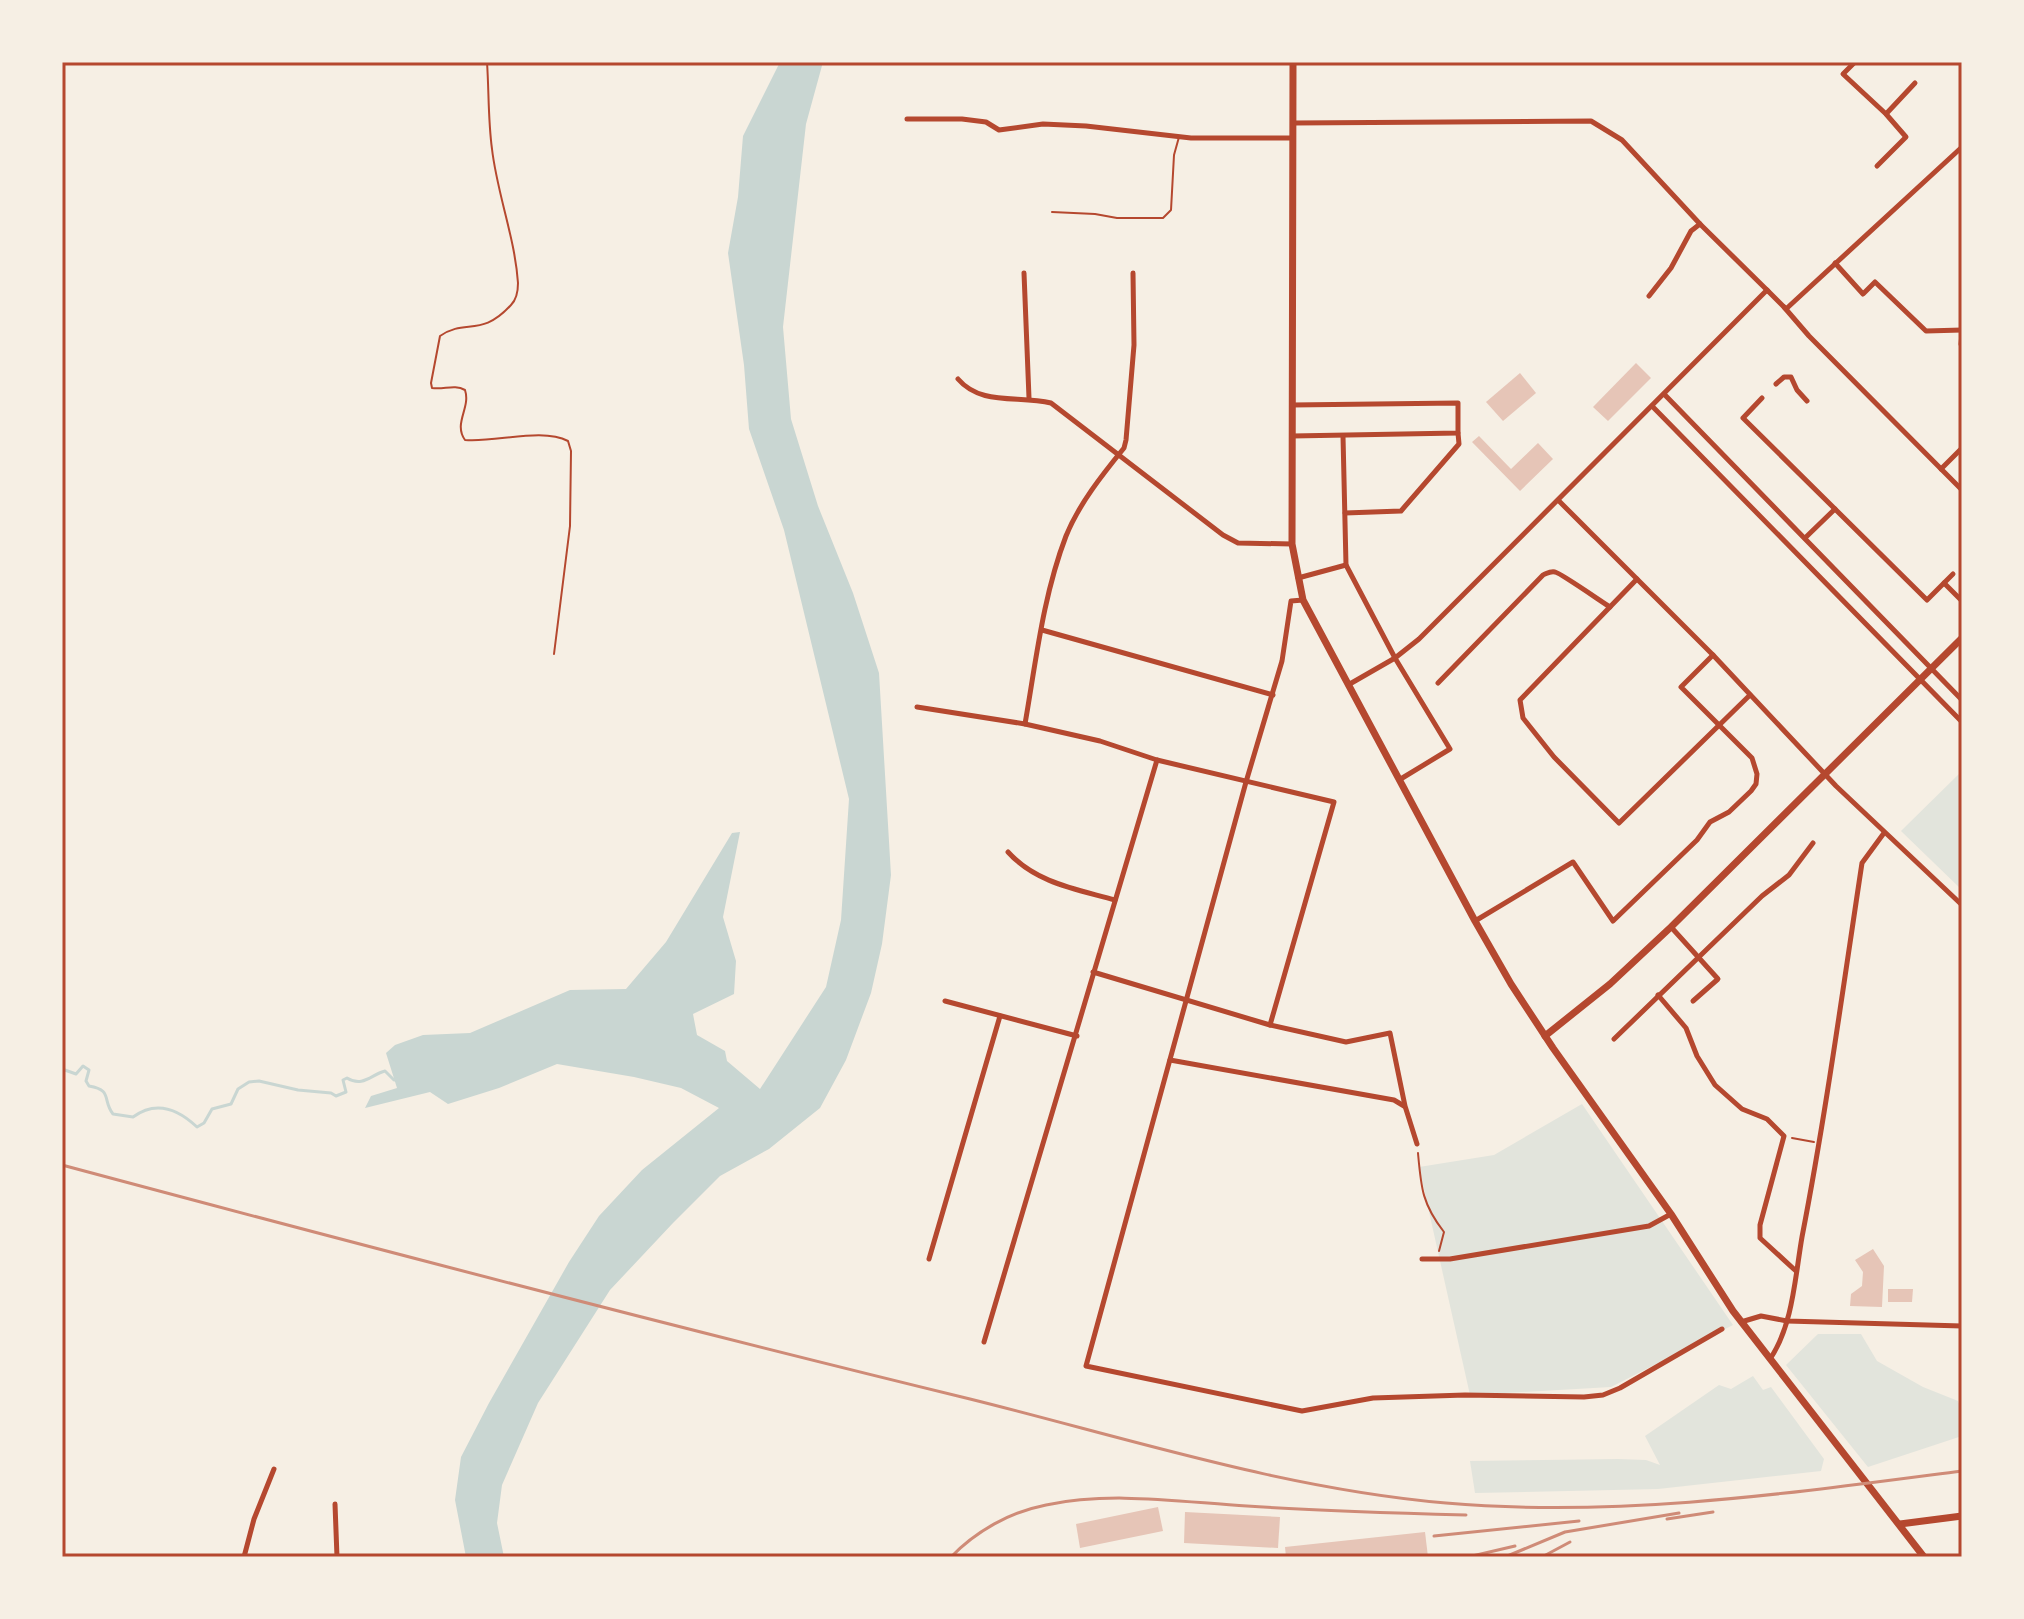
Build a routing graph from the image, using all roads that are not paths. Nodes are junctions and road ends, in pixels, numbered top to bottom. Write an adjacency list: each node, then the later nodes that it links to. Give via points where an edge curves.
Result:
1 (1293, 62): 6 (main road)
2 (1855, 62): 4 (street, via 1843,74)
3 (1915, 83): 4 (street)
4 (1886, 114): 12 (street, via 1906,137)
5 (907, 119): 7 (street, via 962,119 999,130 1043,124)
6 (1294, 123): 8 (main road); 14 (street, via 1591,121 1622,140)
7 (1179, 136): 8 (street); 13 (lane, via 1171,210 1163,218)
8 (1294, 138): 29 (main road)
9 (1962, 147): 10 (street)
10 (1954, 154): 11 (street); 15 (street)
11 (1962, 158)
12 (1877, 166)
13 (1052, 212)
14 (1700, 224): 18 (street); 19 (street)
15 (1835, 263): 20 (street); 21 (street, via 1863,294 1875,282 1926,331)
16 (1024, 273): 26 (street)
17 (1133, 273): 35 (street, via 1130,412)
18 (1767, 290): 20 (street); 25 (street)
19 (1649, 296)
20 (1786, 309): 36 (street)
21 (1962, 332): 22 (street)
22 (1961, 344)
23 (958, 379): 26 (street, via 986,397)
24 (1776, 384): 28 (street, via 1791,377)
25 (1664, 394): 30 (street); 41 (street)
26 (1029, 398): 35 (street, via 1051,403)
27 (1762, 398): 39 (street, via 1743,418)
28 (1807, 401)
29 (1292, 405): 31 (street, via 1458,403); 32 (main road)
30 (1652, 406): 38 (street); 56 (street)
31 (1458, 433): 33 (street); 40 (street, via 1459,444 1401,511)
32 (1292, 436): 33 (street); 42 (main road)
33 (1343, 436): 40 (street)
34 (1962, 448): 36 (street)
35 (1119, 454): 42 (street, via 1238,543); 51 (street, via 1067,536)
36 (1941, 469): 37 (street)
37 (1962, 490)
38 (1559, 501): 46 (street); 54 (street)
39 (1835, 509): 41 (street); 47 (street, via 1927,600)
40 (1345, 513): 43 (street)
41 (1805, 538): 55 (street)
42 (1292, 544): 45 (main road)
43 (1346, 565): 45 (street); 54 (street)
44 (1953, 574): 47 (street)
45 (1297, 578): 48 (main road)
46 (1637, 579): 50 (street); 53 (street)
47 (1944, 583): 49 (street)
48 (1303, 600): 58 (main road); 59 (street, via 1291,601)
49 (1962, 601)
50 (1610, 607): 57 (street, via 1562,574 1543,575); 65 (street, via 1520,700 1523,718 1554,757 1619,823)
51 (1042, 630): 59 (street); 64 (street)
52 (1962, 638): 55 (main road)
53 (1713, 655): 60 (street); 65 (street, via 1681,687)
54 (1395, 658): 58 (street); 68 (street, via 1450,749)
55 (1932, 669): 56 (main road); 61 (street)
56 (1920, 679): 63 (street); 67 (main road)
57 (1438, 683)
58 (1348, 685): 68 (main road)
59 (1273, 695): 69 (street)
60 (1750, 695): 65 (street); 67 (street)
61 (1962, 700)
62 (917, 707): 64 (street)
63 (1962, 722)
64 (1025, 724): 66 (street)
65 (1719, 724): 75 (street, via 1752,758 1756,784 1729,812 1710,822 1613,921 1573,862)
66 (1157, 760): 69 (street); 73 (street)
67 (1825, 775): 70 (street); 76 (main road)
68 (1399, 780): 75 (main road)
69 (1246, 782): 80 (street); 84 (street, via 1334,802)
70 (1884, 833): 74 (street); 94 (street, via 1862,863)
71 (1813, 843): 77 (street, via 1789,875)
72 (1008, 852): 73 (street, via 1045,881)
73 (1115, 900): 78 (street)
74 (1962, 905)
75 (1475, 921): 86 (main road)
76 (1671, 927): 77 (street); 86 (main road)
77 (1699, 958): 79 (street); 82 (street, via 1718,979)
78 (1093, 972): 80 (street); 85 (street)
79 (1658, 995): 87 (street); 94 (street, via 1686,1028 1715,1085 1784,1136 1760,1238)
80 (1187, 999): 84 (street); 88 (street)
81 (945, 1001): 83 (street)
82 (1693, 1001)
83 (1000, 1016): 85 (street); 92 (street)
84 (1270, 1025): 89 (street, via 1346,1042 1390,1033)
85 (1077, 1036): 99 (street)
86 (1545, 1036): 91 (main road)
87 (1614, 1039)
88 (1170, 1060): 89 (street); 98 (street, via 1086,1366 1302,1411 1373,1398 1584,1397 1620,1388)
89 (1405, 1106): 90 (street)
90 (1417, 1144)
91 (1671, 1214): 93 (street, via 1649,1226); 96 (main road)
92 (929, 1259)
93 (1422, 1259)
94 (1796, 1271): 95 (street)
95 (1787, 1321): 96 (street, via 1761,1316); 97 (street); 100 (street)
96 (1741, 1322): 100 (main road)
97 (1962, 1326)
98 (1722, 1329)
99 (984, 1342)
100 (1769, 1360): 104 (main road)
101 (274, 1469): 105 (street)
102 (335, 1504): 106 (street)
103 (1962, 1516): 104 (main road)
104 (1900, 1524): 107 (main road)
105 (244, 1557)
106 (337, 1557)
107 (1924, 1557)

